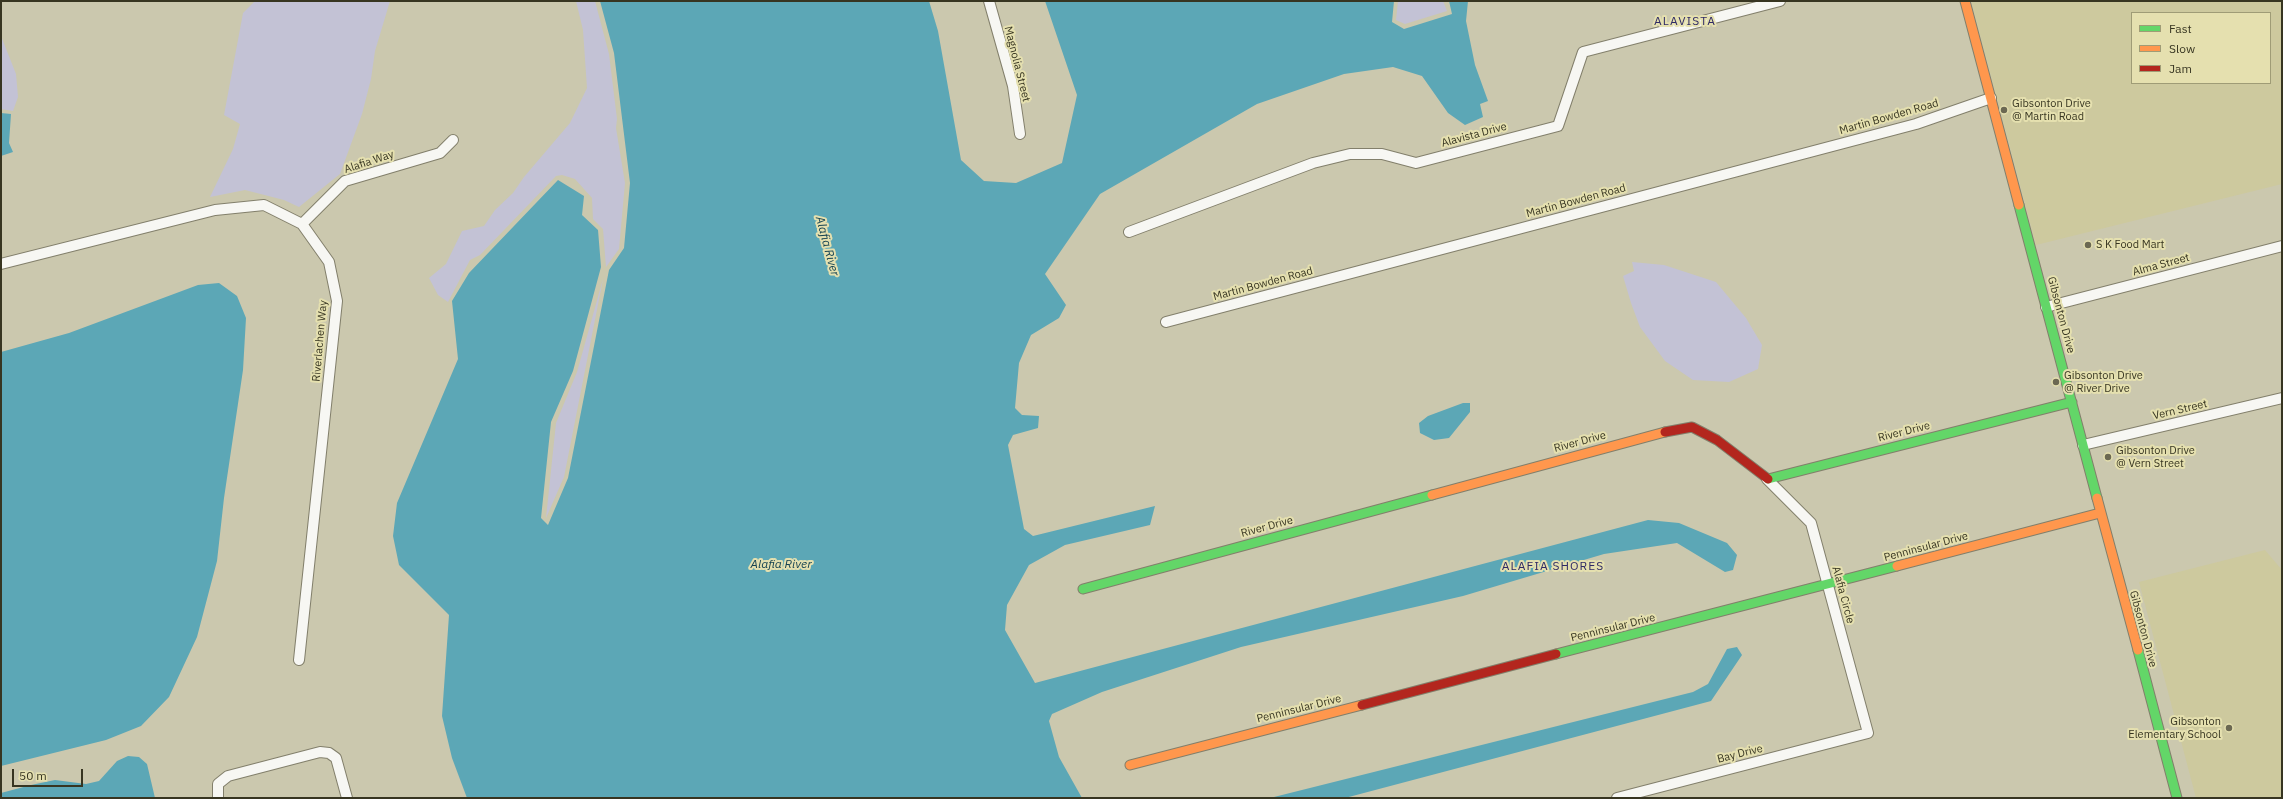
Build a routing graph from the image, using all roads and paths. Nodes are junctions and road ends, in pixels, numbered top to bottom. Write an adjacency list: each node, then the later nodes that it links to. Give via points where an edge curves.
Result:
1 (989, 1): 5 (street, Magnolia Street, via 1013,86)
2 (1780, 1): 8 (street, Alavista Drive, via 1583,52 1558,126 1416,163 1382,154 1350,154 1313,163)
3 (1965, 1): 4 (street, Gibsonton Drive)
4 (1991, 98): 11 (street, Gibsonton Drive); 12 (street, Martin Bowden Road, via 1908,126)
5 (1020, 134)
6 (453, 140): 7 (street, Alafia Way, via 440,153 345,181)
7 (302, 224): 10 (street, Riverlachen Way, via 264,205 215,210); 20 (street, Riverlachen Way, via 329,262 337,301)
8 (1129, 232)
9 (2282, 246): 11 (street, Alma Street)
10 (1, 264)
11 (2046, 307): 14 (street, Gibsonton Drive)
12 (1166, 322)
13 (2282, 398): 15 (street, Vern Street)
14 (2072, 402): 15 (street, Gibsonton Drive); 16 (street, River Drive)
15 (2083, 445): 17 (street, Gibsonton Drive)
16 (1766, 479): 18 (street, Alafia Circle, via 1811,522); 19 (street, River Drive, via 1717,440 1692,426)
17 (2100, 513): 18 (street, Penninsular Drive); 26 (street, Gibsonton Drive)
18 (1828, 586): 21 (street, Alafia Circle); 22 (street, Penninsular Drive)
19 (1083, 589)
20 (299, 660)
21 (1868, 733): 25 (street, Bay Drive)
22 (1130, 765)
23 (218, 798): 24 (street, via 218,784 228,776 320,752 329,753 336,758)
24 (347, 798)
25 (1617, 798)
26 (2177, 798)

